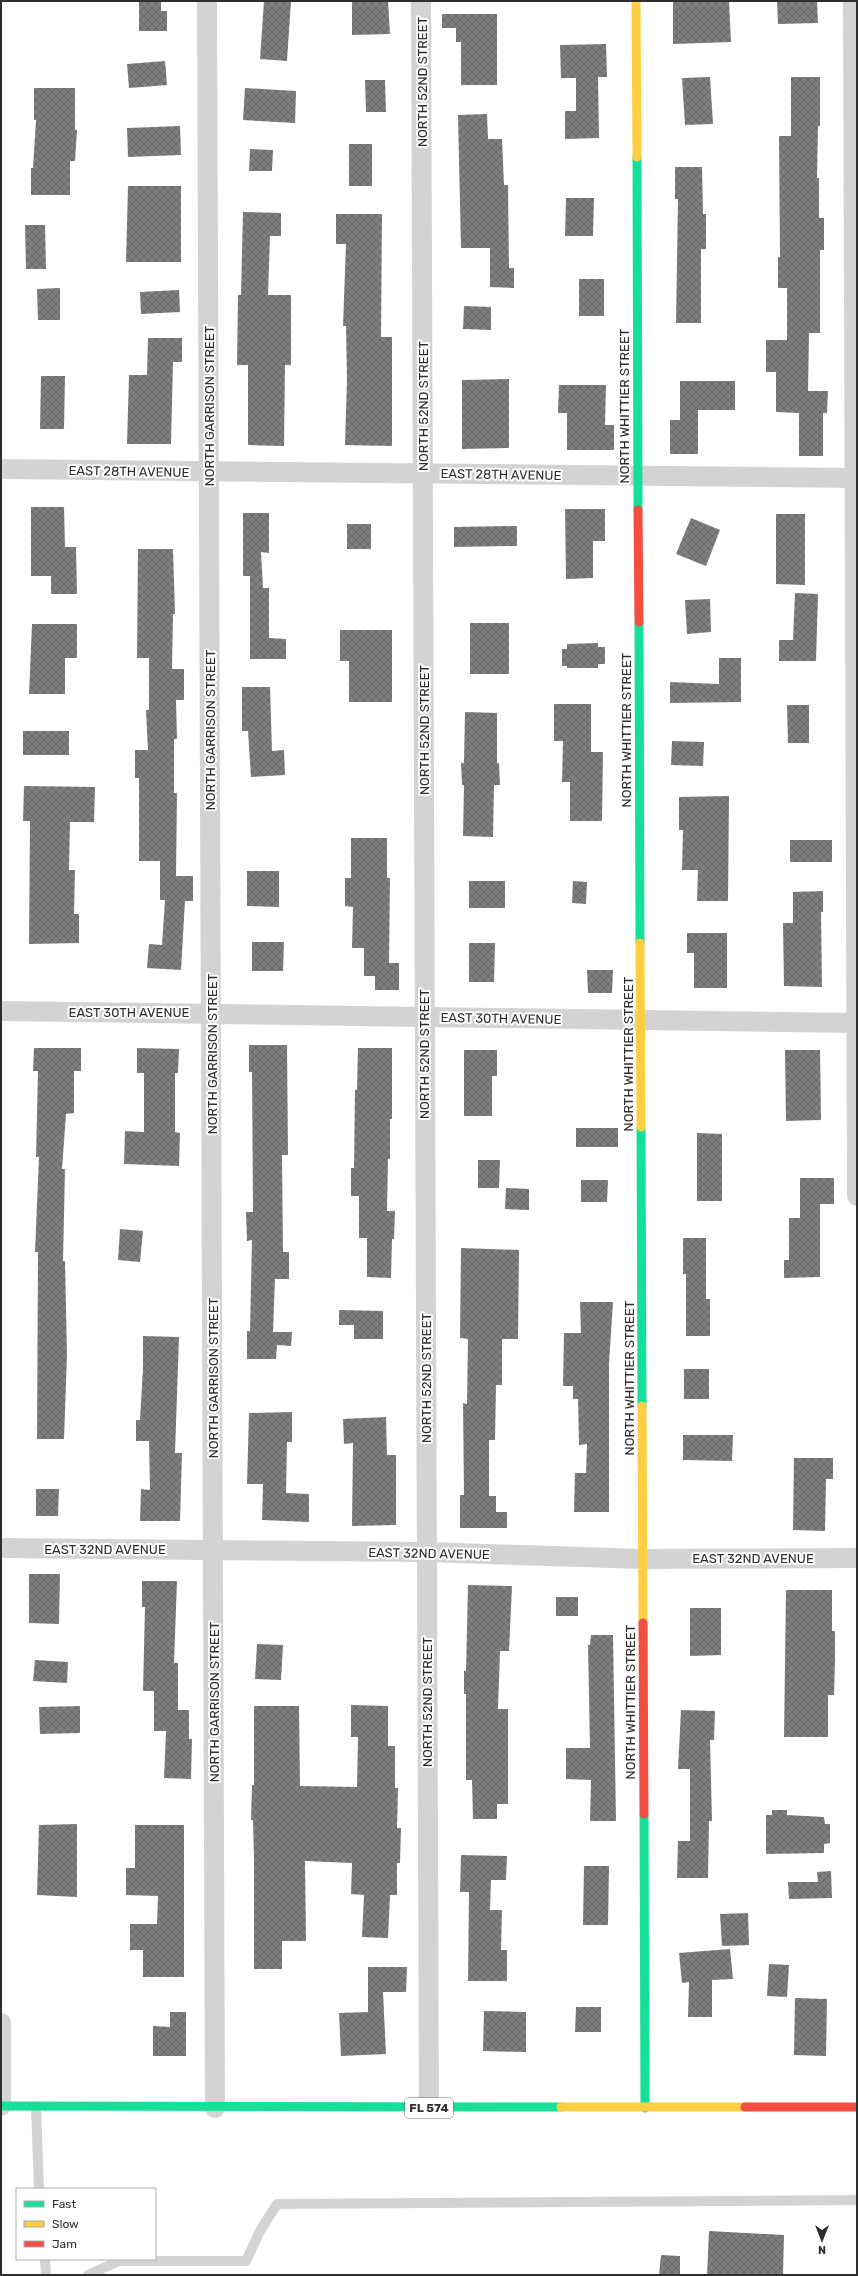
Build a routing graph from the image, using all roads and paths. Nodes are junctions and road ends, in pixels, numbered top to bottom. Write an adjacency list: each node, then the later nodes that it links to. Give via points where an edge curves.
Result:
1 (206, 1): 6 (street, NORTH GARRISON STREET)
2 (421, 1): 7 (street, NORTH 52ND STREET)
3 (636, 1): 8 (street, NORTH WHITTIER STREET)
4 (853, 1): 9 (street)
5 (1, 469): 6 (street, EAST 28TH AVENUE)
6 (209, 471): 7 (street, EAST 28TH AVENUE); 11 (street, NORTH GARRISON STREET)
7 (423, 473): 8 (street, EAST 28TH AVENUE); 12 (street, NORTH 52ND STREET)
8 (638, 476): 9 (street, EAST 28TH AVENUE); 13 (street, NORTH WHITTIER STREET)
9 (855, 478): 14 (street)
10 (1, 1010): 11 (street, EAST 30TH AVENUE)
11 (212, 1012): 12 (street, EAST 30TH AVENUE); 17 (street, NORTH GARRISON STREET)
12 (424, 1017): 13 (street, EAST 30TH AVENUE); 18 (street, NORTH 52ND STREET)
13 (641, 1021): 14 (street, EAST 30TH AVENUE); 20 (street, NORTH WHITTIER STREET)
14 (856, 1023): 15 (street)
15 (857, 1196)
16 (1, 1548): 17 (street, EAST 32ND AVENUE)
17 (214, 1550): 18 (street, EAST 32ND AVENUE); 25 (street, NORTH GARRISON STREET)
18 (427, 1552): 20 (street, EAST 32ND AVENUE); 26 (street, NORTH 52ND STREET)
19 (857, 1558): 20 (street, EAST 32ND AVENUE)
20 (643, 1559): 27 (street, NORTH WHITTIER STREET)
21 (1, 2023): 22 (street)
22 (1, 2106): 23 (street, FL 574)
23 (36, 2107): 25 (street, FL 574); 28 (lane)
24 (857, 2107): 27 (street, FL 574)
25 (215, 2108): 26 (street, FL 574)
26 (429, 2108): 27 (street, FL 574)
27 (645, 2108)
28 (40, 2188)
29 (857, 2200): 32 (lane, via 277,2204 246,2260 118,2260)
30 (45, 2260): 31 (lane)
31 (46, 2275)
32 (88, 2275)

